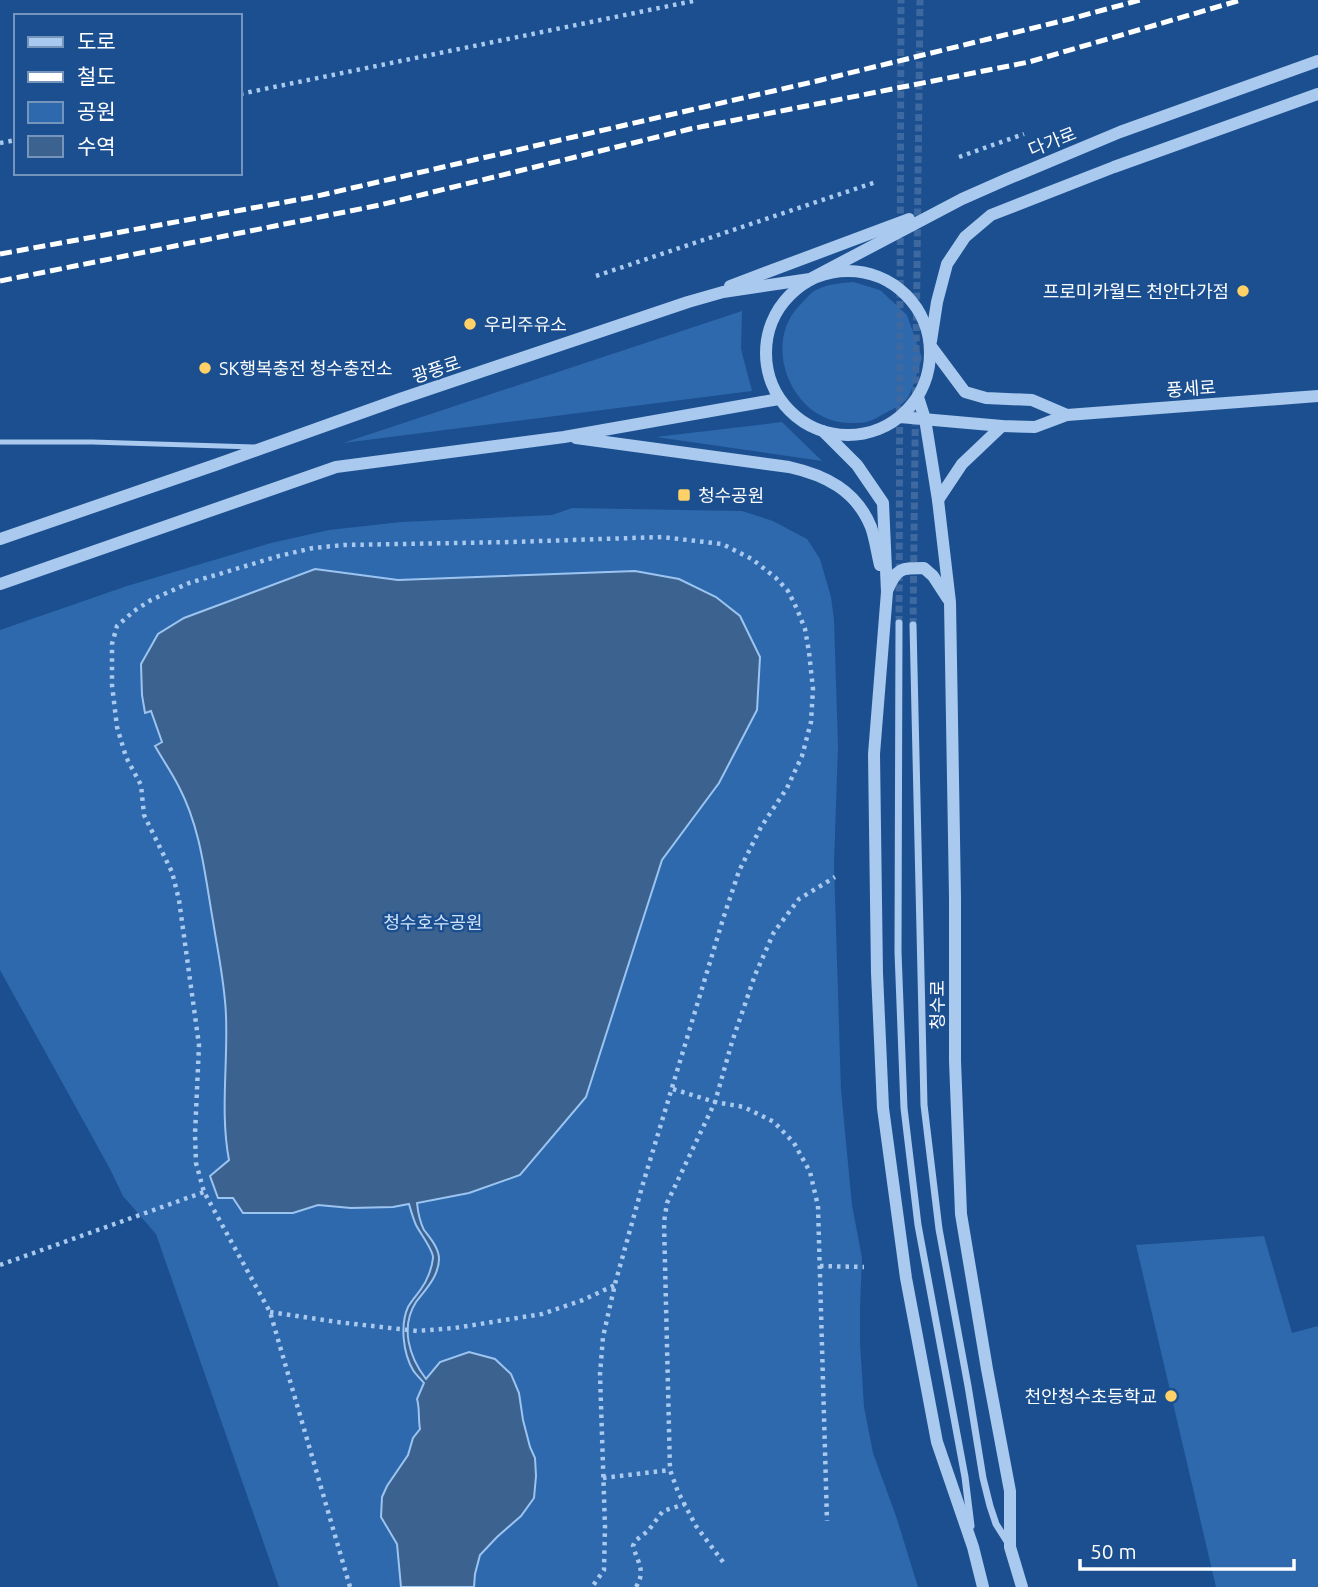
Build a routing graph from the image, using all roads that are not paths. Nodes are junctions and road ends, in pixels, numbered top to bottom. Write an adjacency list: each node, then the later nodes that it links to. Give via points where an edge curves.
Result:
1 (1318, 61): 3 (street, 다가로, via 1120,132)
2 (1318, 94): 6 (street, via 991,215 965,237 947,264)
3 (962, 199): 4 (street, 다가로); 5 (street)
4 (810, 279): 5 (street, 광풍로); 6 (street, via 836,271 862,271 887,281 908,297 923,319); 9 (street, via 788,295 772,319 765,345 768,373)
5 (688, 302): 17 (street, 광풍로)
6 (930, 345): 8 (street, via 928,372); 10 (street, 풍세로, via 965,392 1032,400)
7 (1318, 396): 10 (street, 풍세로)
8 (918, 397): 11 (street); 12 (street, 청수로)
9 (779, 398): 14 (street, via 798,419); 15 (street)
10 (1067, 415): 13 (street, 풍세로, via 1035,427)
11 (900, 417): 12 (street, 풍세로); 14 (street, via 877,430 850,435)
12 (925, 419): 13 (street, 풍세로); 18 (street, 청수로)
13 (1002, 426): 18 (street, via 962,464)
14 (823, 431): 21 (street, via 857,465 883,503)
15 (564, 437): 20 (street, via 336,467); 21 (street, via 813,472 839,486 858,505 871,527)
16 (0, 442): 17 (lane)
17 (264, 447): 19 (street, 광풍로)
18 (938, 500): 22 (street, 청수로)
19 (0, 539)
20 (0, 584)
21 (887, 592): 22 (street, via 895,573 923,568); 25 (street, via 874,754 883,1108 906,1278 937,1442)
22 (950, 602): 26 (street, 청수로, via 961,1214 1010,1491)
23 (899, 623): 25 (street, via 898,952 904,1108 918,1226 965,1476)
24 (913, 625): 26 (street, via 924,1105 939,1229 983,1478 993,1515)
25 (973, 1547): 27 (street)
26 (1010, 1547): 28 (street, 청수로)
27 (983, 1587)
28 (1022, 1587)

